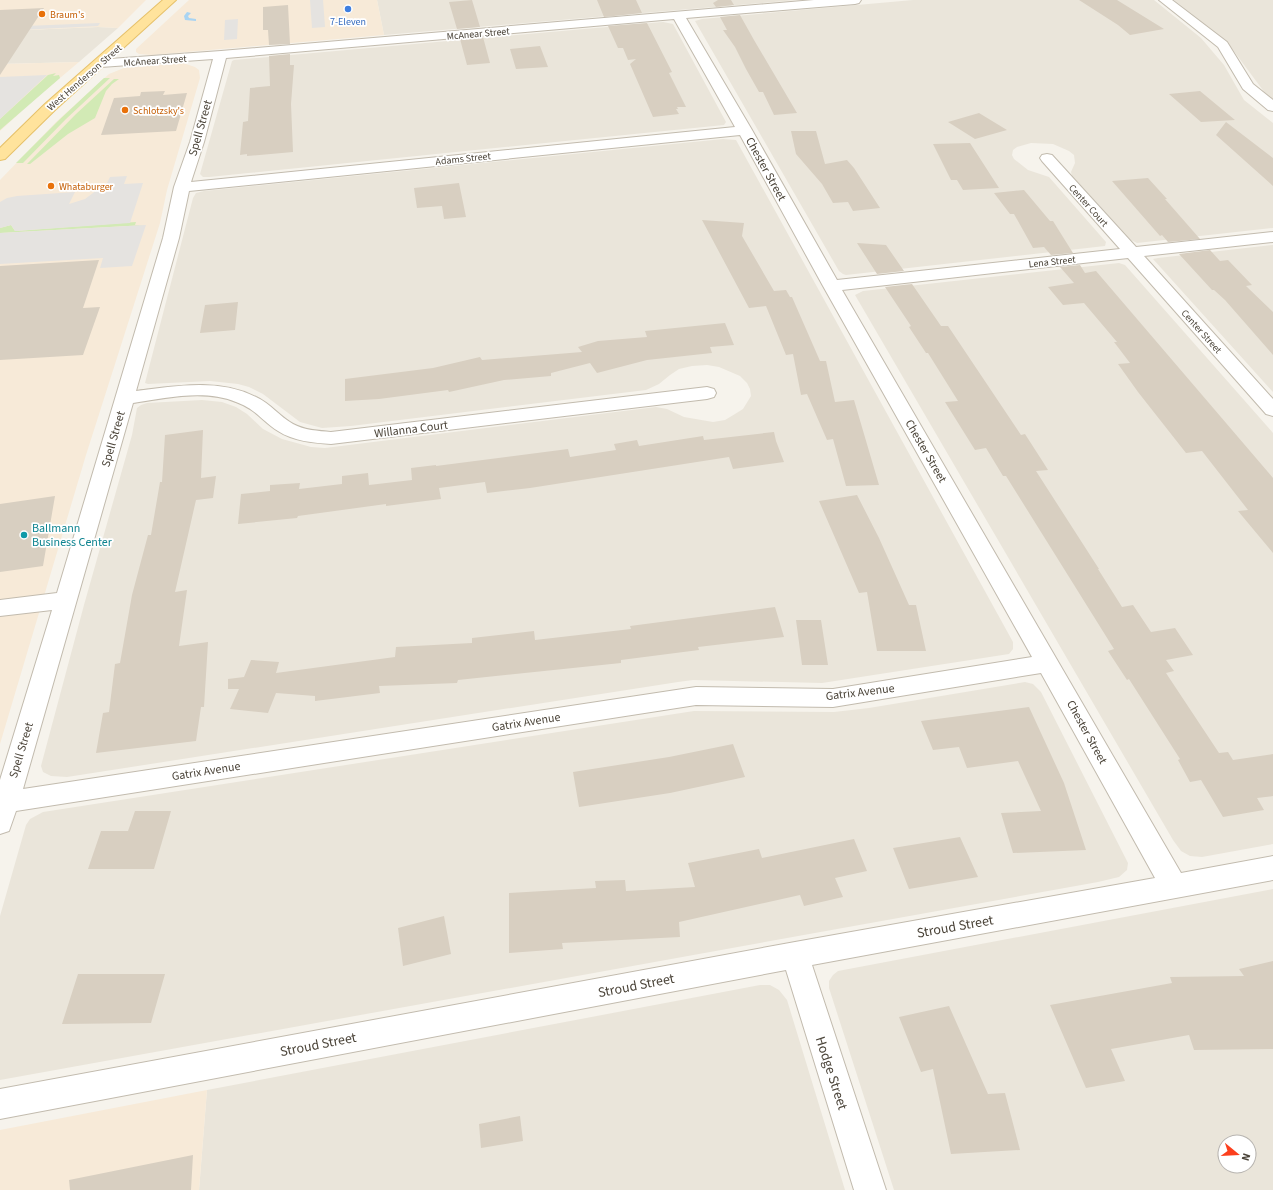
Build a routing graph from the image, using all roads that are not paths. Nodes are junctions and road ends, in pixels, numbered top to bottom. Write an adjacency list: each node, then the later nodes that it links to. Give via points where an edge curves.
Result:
1 (170, 0): 6 (main road, West Henderson Street)
2 (854, 0): 4 (street, McAnear Street)
3 (1165, 0): 7 (street, via 1223,45 1248,86)
4 (678, 15): 5 (street, McAnear Street); 8 (street, Chester Street)
5 (221, 55): 6 (street, McAnear Street); 11 (street, Spell Street)
6 (101, 63): 9 (main road, West Henderson Street, via 50,107)
7 (1273, 107)
8 (745, 130): 11 (street, Adams Street); 14 (street, Chester Street)
9 (0, 156)
10 (1047, 158): 13 (street, Center Court)
11 (182, 186): 16 (street, Spell Street, via 171,238)
12 (1273, 237): 13 (street, Lena Street)
13 (1131, 253): 14 (street, Lena Street); 17 (street, Center Street)
14 (831, 286): 20 (street, Chester Street)
15 (707, 393): 16 (street, Willanna Court, via 331,438 300,434 285,427 263,409 240,396 222,392 173,392)
16 (125, 398): 18 (street, Spell Street)
17 (1273, 410)
18 (66, 600): 19 (street); 21 (street, Spell Street)
19 (0, 608)
20 (1048, 663): 21 (street, Gatrix Avenue, via 833,698 688,697); 23 (street, Chester Street)
21 (3, 812)
22 (1273, 868): 23 (street, Stroud Street)
23 (1174, 886): 24 (street, Stroud Street)
24 (795, 955): 25 (street, Stroud Street); 26 (street, Hodge Street)
25 (0, 1104)
26 (870, 1190)

